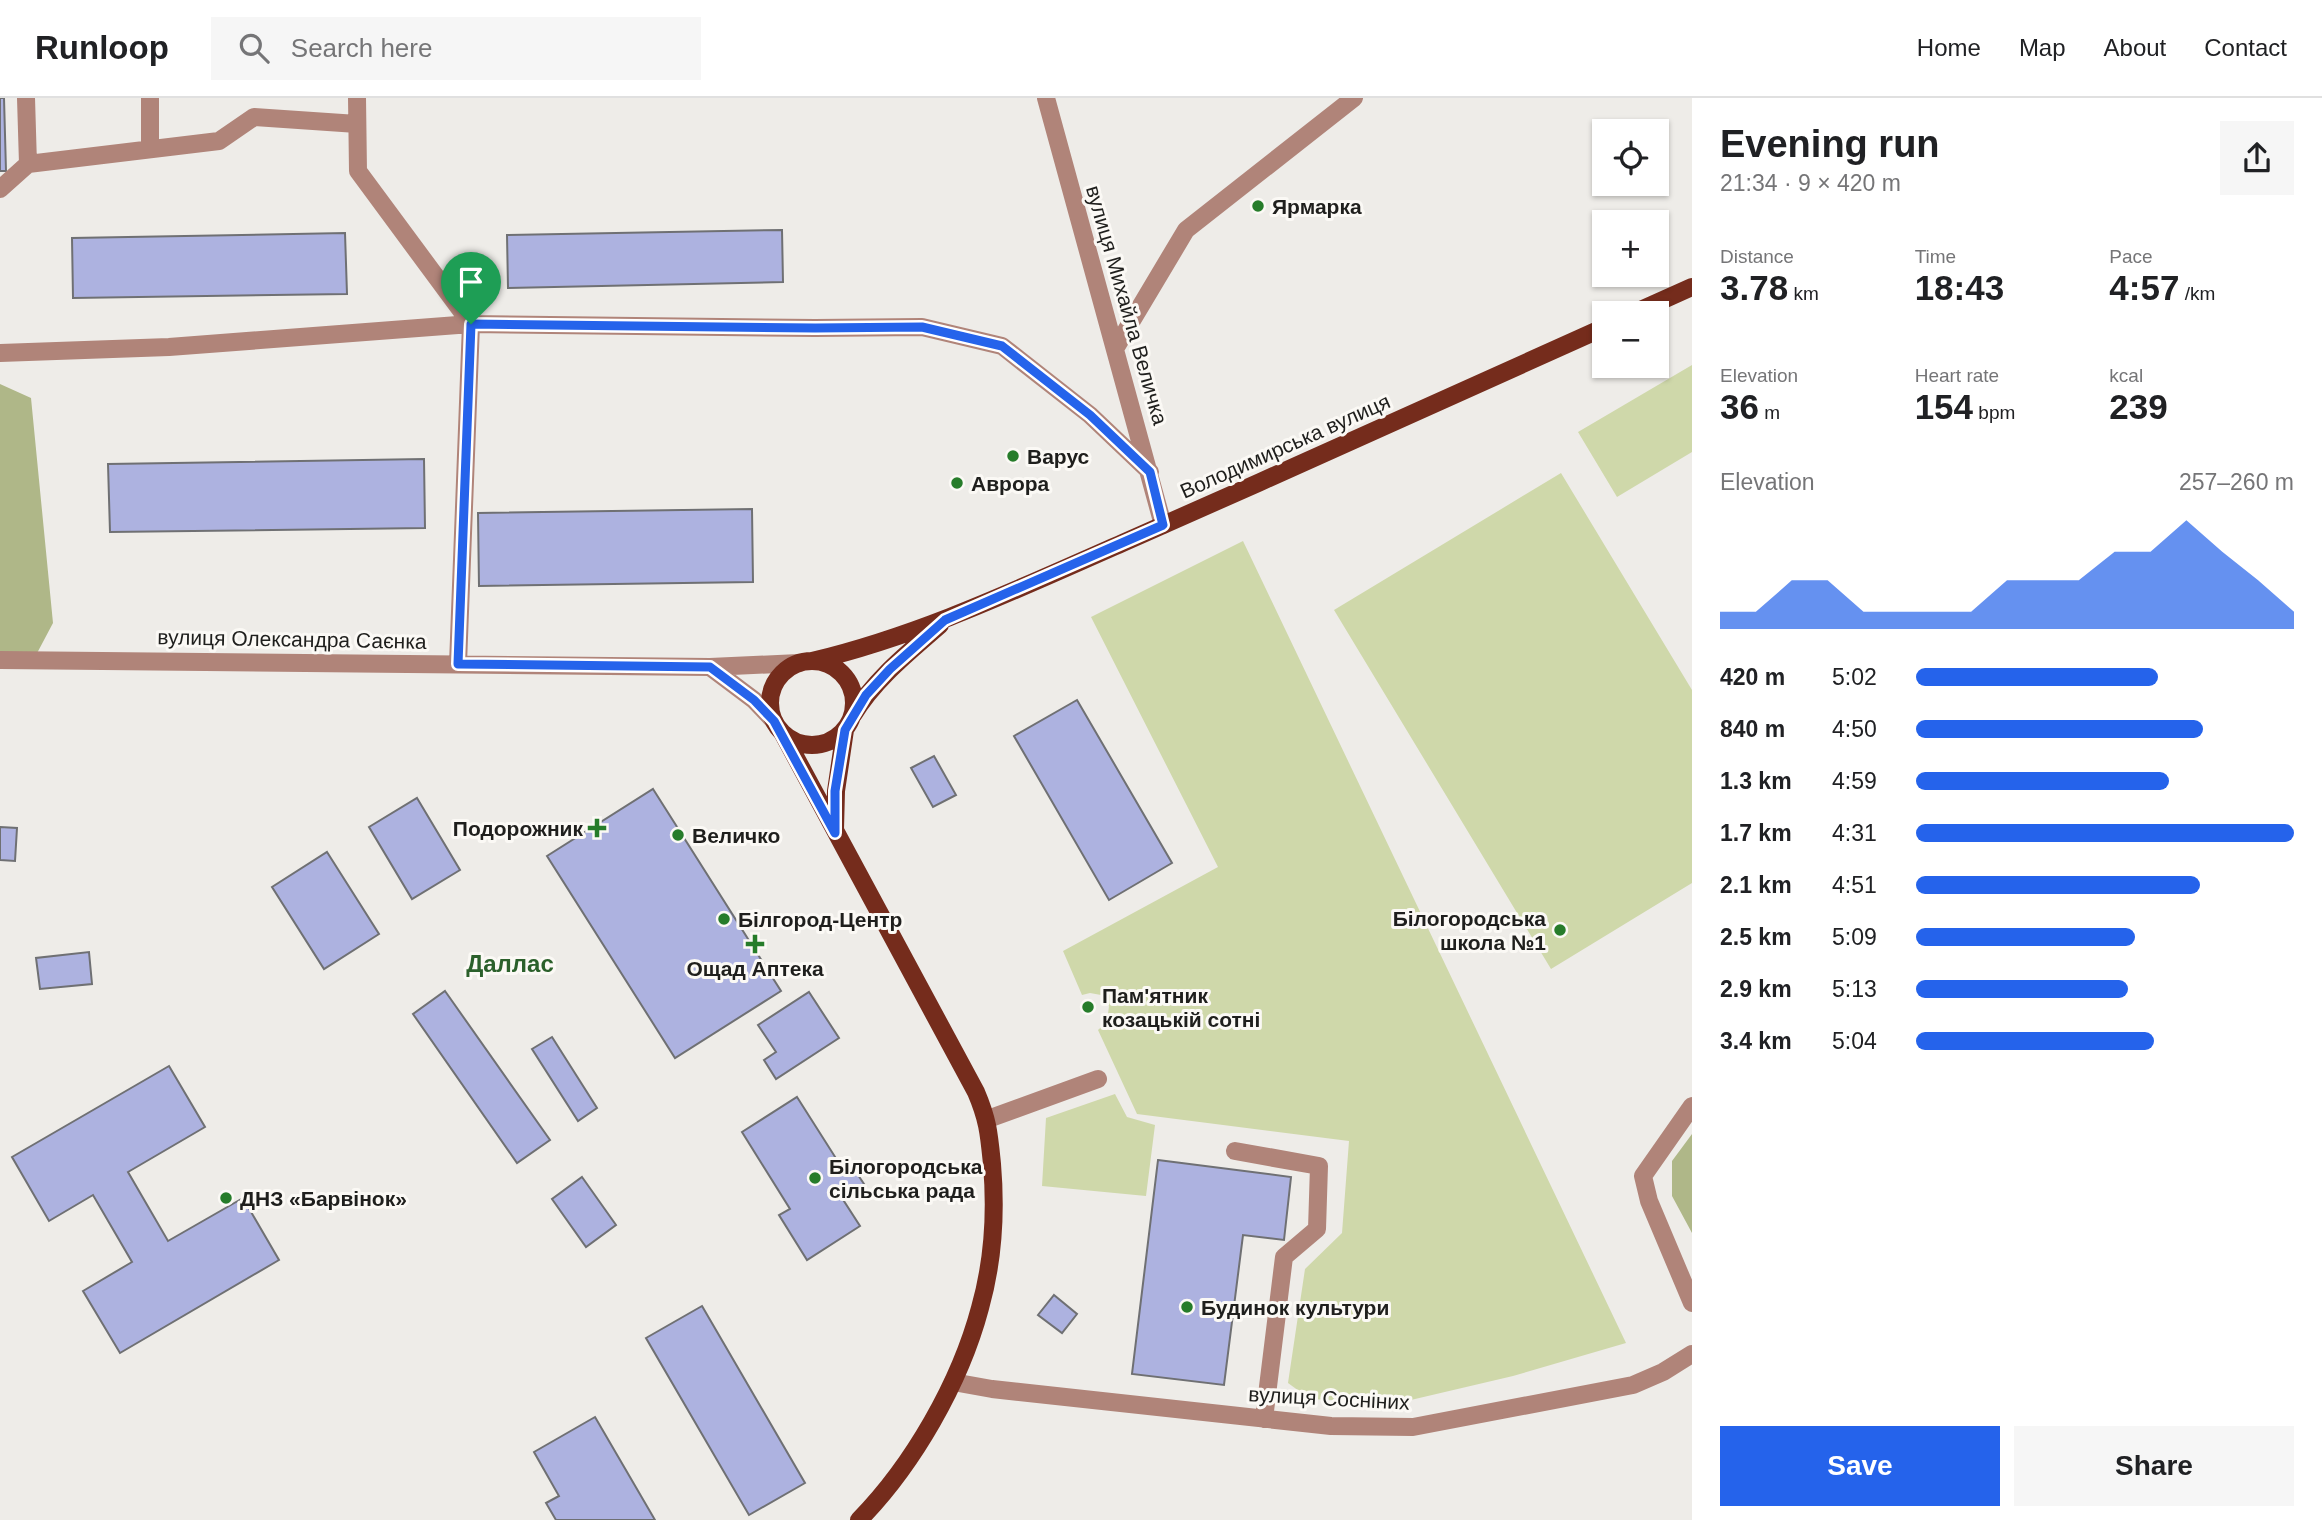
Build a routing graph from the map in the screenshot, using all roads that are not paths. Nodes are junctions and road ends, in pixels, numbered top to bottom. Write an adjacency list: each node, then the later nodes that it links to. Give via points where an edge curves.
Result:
1 (26, 98): 8 (street)
2 (150, 98): 7 (street)
3 (357, 98): 6 (street)
4 (1046, 98): 14 (street, вулиця Михайла Величка)
5 (1354, 98): 14 (street, via 1186,230)
6 (357, 124): 7 (street, via 254,117 219,141); 12 (street, via 358,171)
7 (150, 149): 8 (street)
8 (28, 164): 9 (street)
9 (0, 189)
10 (1692, 287): 11 (main road)
11 (1661, 301)
12 (471, 324): 15 (street, via 169,347); 16 (street, via 922,327 1002,346 1090,415); 21 (street)
13 (1592, 333): 17 (main road, Володимирська вулиця)
14 (1115, 349): 16 (street, вулиця Михайла Величка)
15 (0, 353)
16 (1150, 472): 17 (street, вулиця Михайла Величка)
17 (1163, 525): 18 (main road, Володимирська вулиця)
18 (945, 620): 20 (main road, Володимирська вулиця); 23 (main road, Володимирська вулиця, via 890,669)
19 (0, 660): 21 (street, вулиця Олександра Саєнка)
20 (805, 662): 22 (street, вулиця Олександра Саєнка); 23 (main road, via 825,663 846,678 854,705); 24 (main road, via 786,670 771,693 770,707)
21 (458, 664): 22 (street, вулиця Олександра Саєнка)
22 (710, 667): 24 (street, via 754,700)
23 (848, 724): 24 (main road, via 828,742 807,745 793,741); 25 (main road, Володимирська вулиця, via 835,791)
24 (778, 727): 25 (main road, Володимирська вулиця)
25 (835, 833): 28 (main road, Володимирська вулиця)
26 (1098, 1079): 28 (street)
27 (1692, 1106): 30 (street, via 1643,1176)
28 (988, 1119): 32 (main road, Володимирська вулиця, via 994,1192 991,1246 981,1308)
29 (1235, 1151): 33 (street, via 1319,1166 1317,1229 1284,1257)
30 (1692, 1303)
31 (1692, 1354): 33 (street, вулиця Сосніних, via 1633,1385 1413,1427)
32 (953, 1382): 33 (street, вулиця Сосніних); 34 (main road, Володимирська вулиця, via 911,1455)
33 (1264, 1419)
34 (859, 1520)

